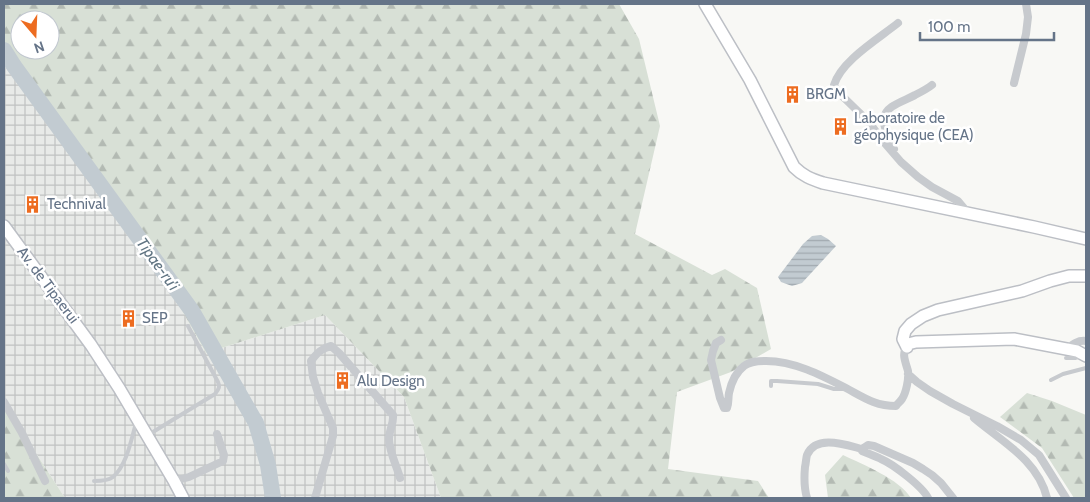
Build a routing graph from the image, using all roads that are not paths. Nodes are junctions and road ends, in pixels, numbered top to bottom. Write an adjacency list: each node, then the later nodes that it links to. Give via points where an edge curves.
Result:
1 (705, 4): 7 (street, via 750,80 794,167 801,174 823,183)
2 (1026, 4): 4 (street, via 1027,25)
3 (898, 23): 6 (street, via 857,55 836,78 834,86)
4 (1014, 83)
5 (932, 85): 6 (street, via 886,112 885,128)
6 (901, 162): 7 (street, via 932,187 958,201)
7 (968, 213): 9 (street)
8 (4, 226): 26 (street, Av. de Tipaerui, via 92,345)
9 (1086, 239)
10 (1069, 276): 11 (street); 12 (street); 16 (street, via 923,316 905,331)
11 (1086, 276)
12 (1086, 283)
13 (188, 326): 28 (lane, via 219,387 215,394)
14 (721, 340): 23 (street, via 716,343 711,360 724,408 727,408 736,375 744,366 761,360 805,369)
15 (1086, 342): 17 (street, via 1076,342)
16 (906, 347): 17 (street, via 916,342 1014,340); 20 (street, via 904,356)
17 (1067, 354): 18 (street, via 1077,351)
18 (1085, 356)
19 (1086, 368): 21 (lane)
20 (908, 374): 23 (street, via 902,399 896,406 875,403); 25 (street)
21 (1051, 380)
22 (771, 386): 23 (lane, via 771,381 778,381)
23 (849, 390)
24 (4, 402): 33 (street)
25 (965, 410): 36 (street, via 1021,440 1039,455); 42 (street, via 1025,460 1041,482)
26 (137, 418): 28 (street, Av. de Tipaerui); 34 (lane, via 123,465 112,478)
27 (217, 434): 35 (street, via 223,461)
28 (147, 435): 35 (street, Av. de Tipaerui)
29 (862, 449): 39 (street, via 831,442 813,448 807,455 805,468); 40 (street, via 891,465); 41 (street, via 874,446 913,463 932,475)
30 (4, 464): 31 (lane)
31 (8, 471)
32 (400, 478): 38 (street, via 389,437 393,415 331,346 312,361 313,377 334,428)
33 (45, 481)
34 (94, 481)
35 (174, 481): 37 (street, Av. de Tipaerui)
36 (1060, 487): 43 (street); 44 (street)
37 (183, 498)
38 (316, 498)
39 (807, 498)
40 (928, 498)
41 (953, 498)
42 (1047, 498)
43 (1062, 498)
44 (1066, 498)

